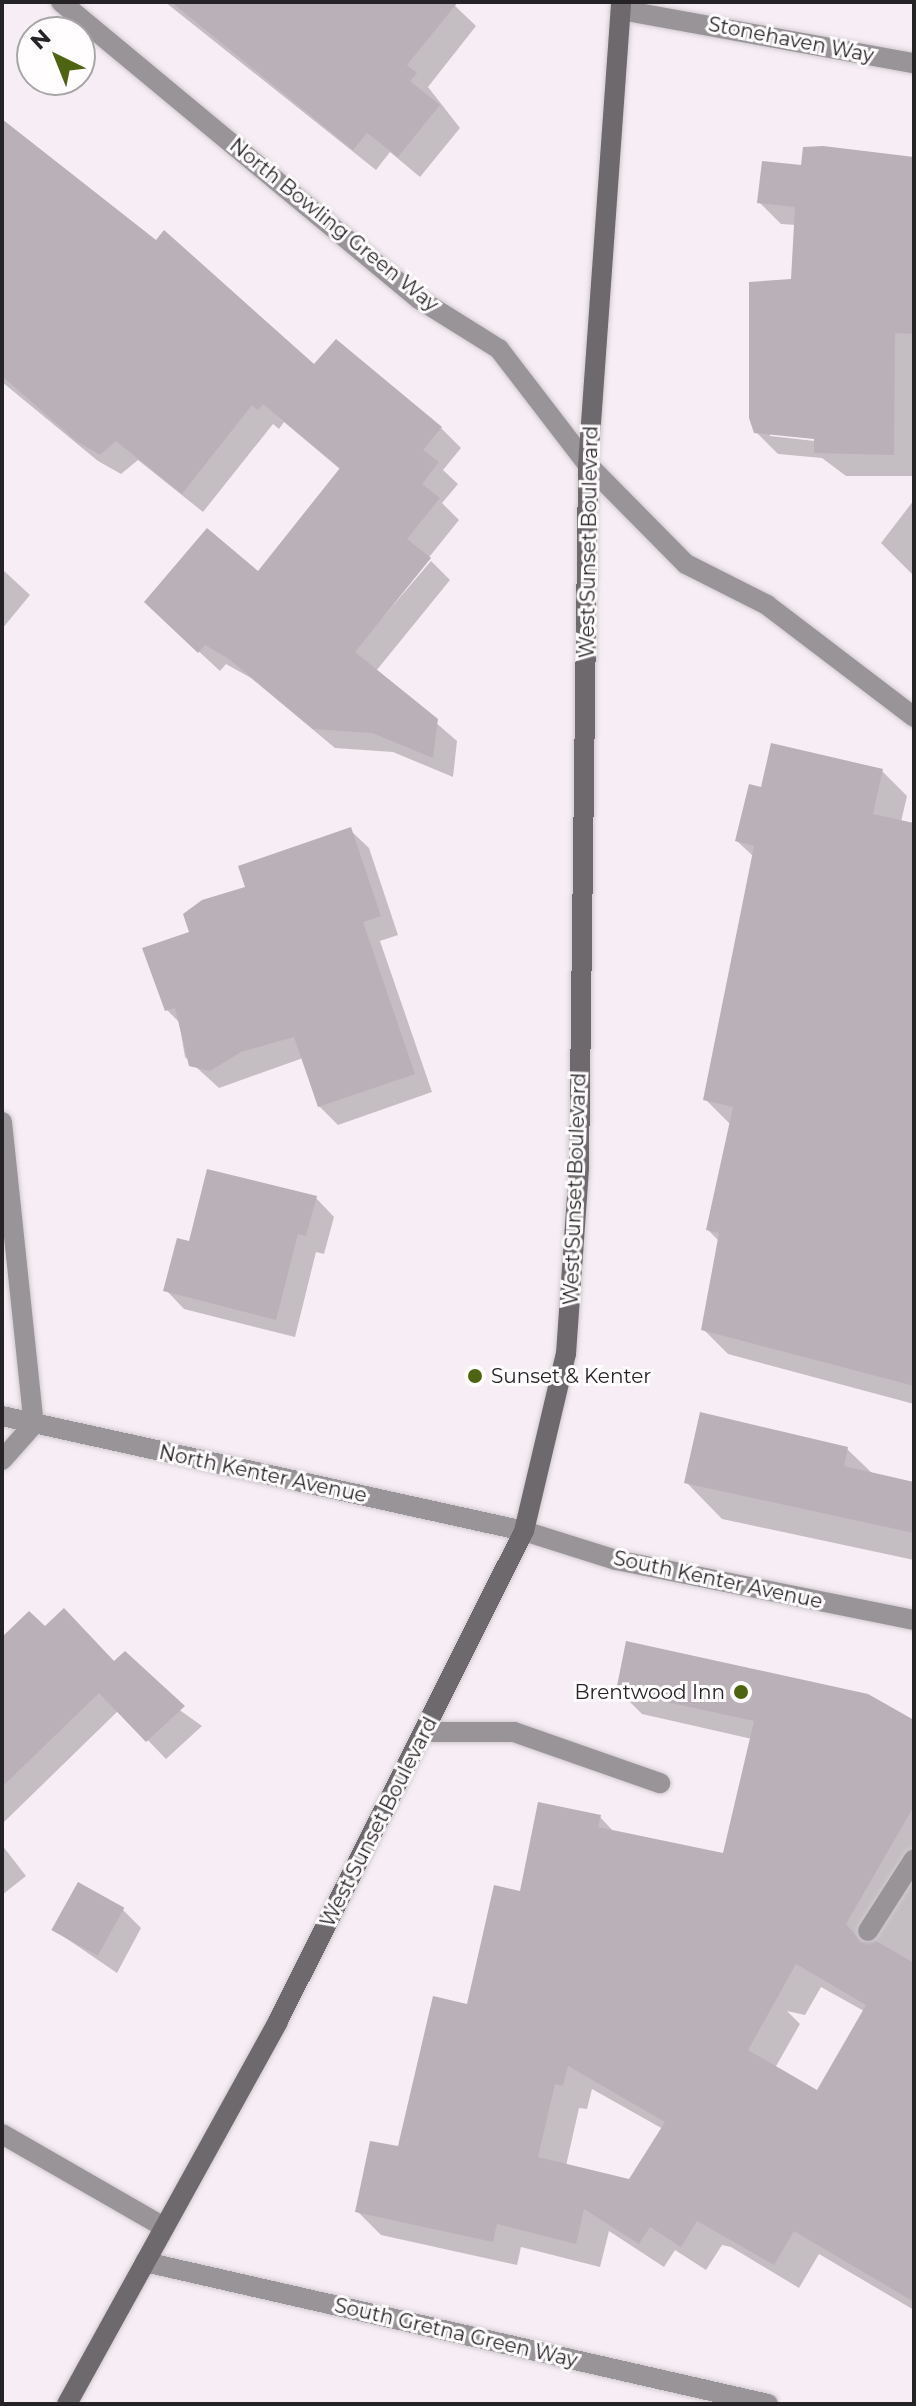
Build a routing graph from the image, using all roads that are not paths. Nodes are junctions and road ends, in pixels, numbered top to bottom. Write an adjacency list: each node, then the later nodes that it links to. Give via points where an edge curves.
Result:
1 (61, 2): 4 (street, North Bowling Green Way, via 419,299 499,349)
2 (621, 6): 3 (street, Stonehaven Way); 4 (main road, West Sunset Boulevard)
3 (914, 63)
4 (588, 465): 5 (street, North Bowling Green Way, via 686,564 767,605); 10 (main road, West Sunset Boulevard, via 576,1264 566,1354)
5 (914, 717)
6 (2, 1122): 8 (street)
7 (2, 1416): 8 (street, North Kenter Avenue)
8 (34, 1424): 9 (street); 10 (street, North Kenter Avenue)
9 (2, 1460)
10 (524, 1531): 11 (street, South Kenter Avenue, via 616,1560); 12 (main road, West Sunset Boulevard)
11 (914, 1620)
12 (424, 1732): 13 (street, via 514,1732); 17 (main road, West Sunset Boulevard)
13 (660, 1783)
14 (914, 1859): 15 (street)
15 (868, 1931)
16 (2, 2134): 17 (street)
17 (164, 2227): 18 (main road, West Sunset Boulevard)
18 (145, 2262): 19 (main road, West Sunset Boulevard); 20 (street, South Gretna Green Way)
19 (67, 2404)
20 (768, 2404)

